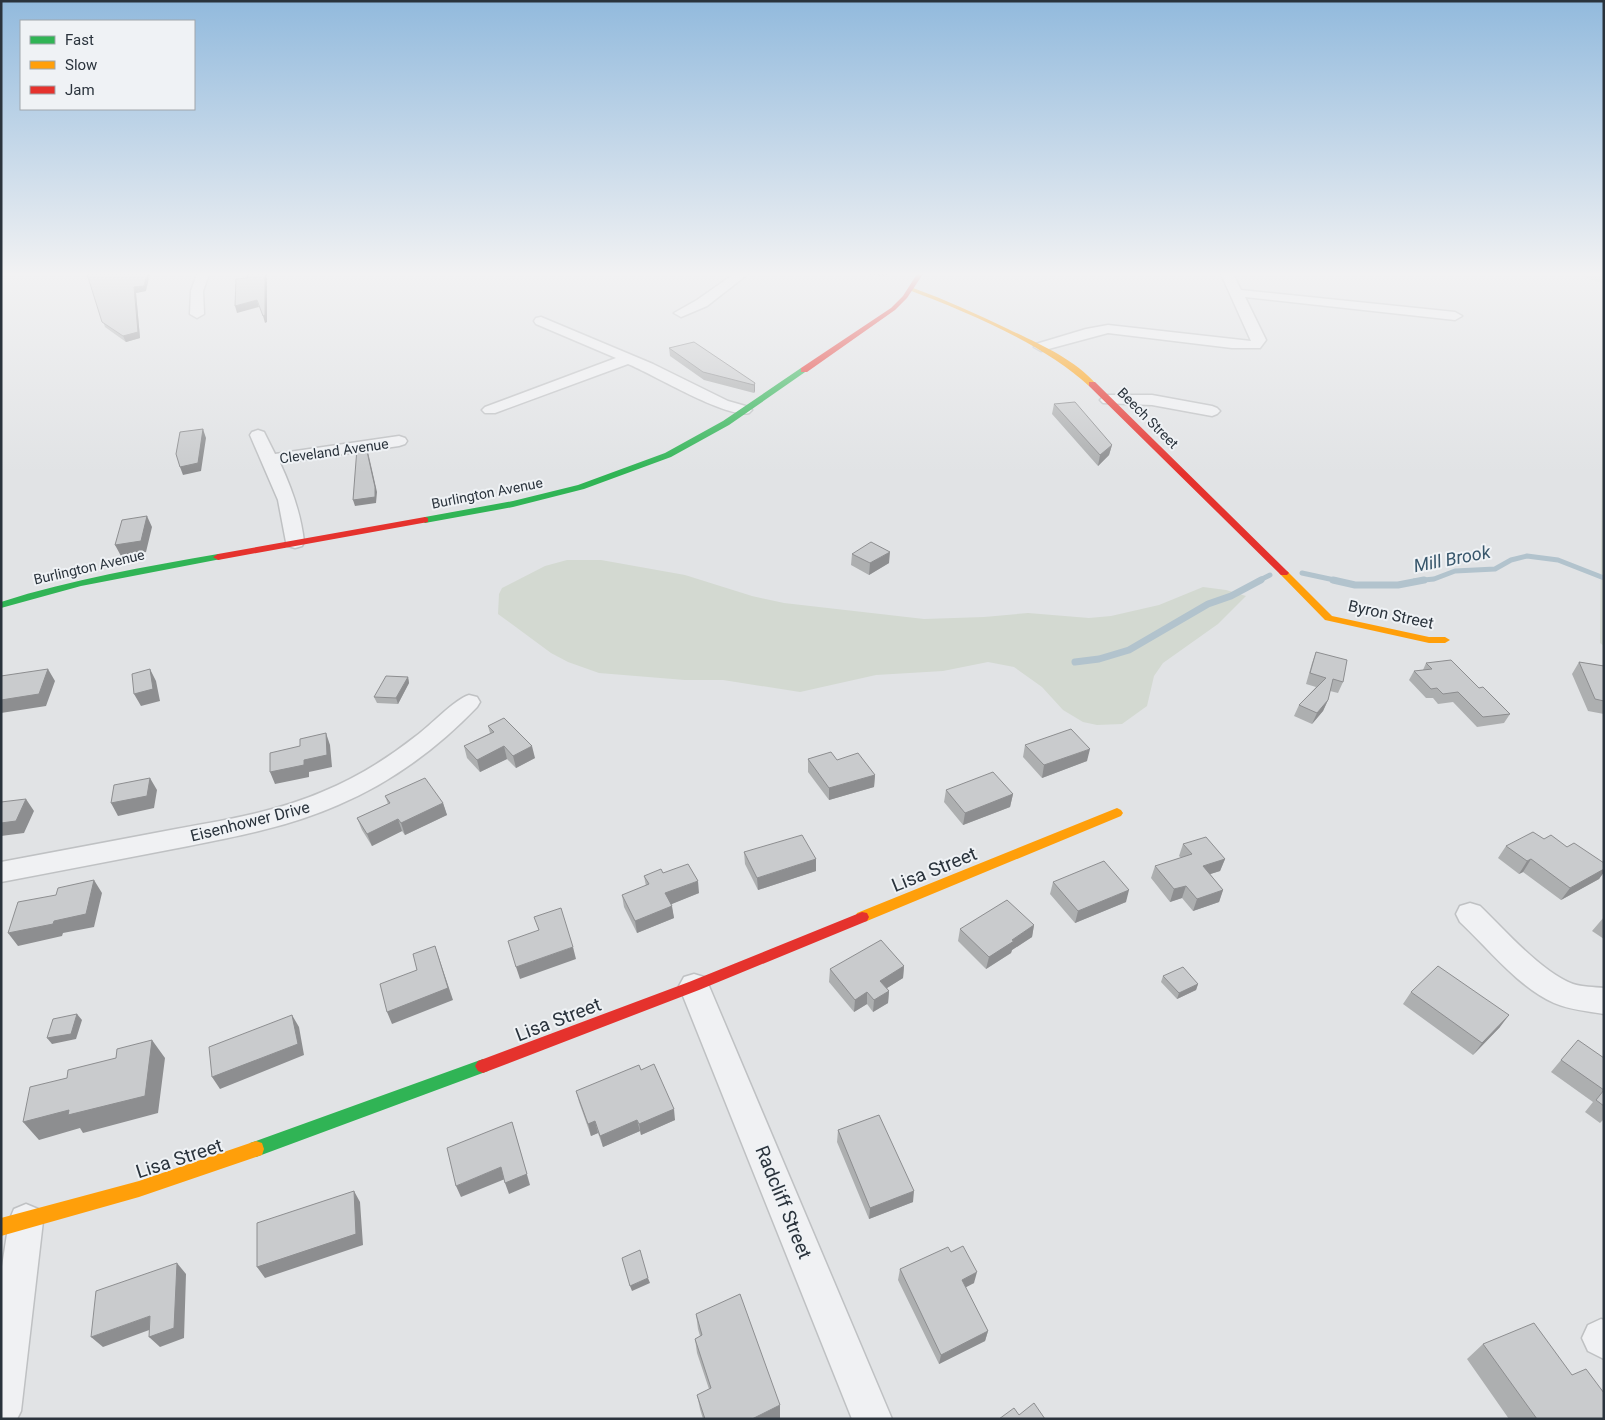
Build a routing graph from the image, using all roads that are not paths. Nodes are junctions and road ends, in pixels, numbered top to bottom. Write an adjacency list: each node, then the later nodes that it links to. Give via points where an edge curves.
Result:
1 (586, 340): 8 (street)
2 (847, 340): 11 (street, Burlington Avenue)
3 (1027, 340): 7 (street, Beech Street)
4 (1064, 340): 7 (street)
5 (1201, 340): 6 (street, via 1255,345)
6 (1259, 340)
7 (1042, 347): 9 (street, Beech Street, via 1081,373)
8 (628, 358): 10 (street); 11 (street, via 723,404)
9 (1108, 400): 12 (street, via 1152,400); 18 (street, Beech Street)
10 (490, 410)
11 (744, 410): 16 (street, Burlington Avenue, via 668,455 581,488 503,506)
12 (1212, 411)
13 (258, 435): 15 (street)
14 (399, 441): 15 (street, Cleveland Avenue)
15 (270, 460): 16 (street, via 294,524)
16 (295, 542): 17 (street, Burlington Avenue, via 89,580)
17 (1, 605)
18 (1330, 618): 19 (street, Byron Street, via 1429,640)
19 (1445, 640)
20 (469, 702): 22 (street, Eisenhower Drive, via 444,727 378,774 314,806 225,829)
21 (1117, 813): 24 (street, Lisa Street)
22 (1, 872)
23 (1470, 914): 25 (street, via 1551,987 1572,996)
24 (694, 986): 26 (street, Lisa Street, via 238,1156 139,1189); 28 (street, Radcliff Street)
25 (1604, 1001)
26 (14, 1224): 27 (street)
27 (1, 1411)
28 (872, 1419)

